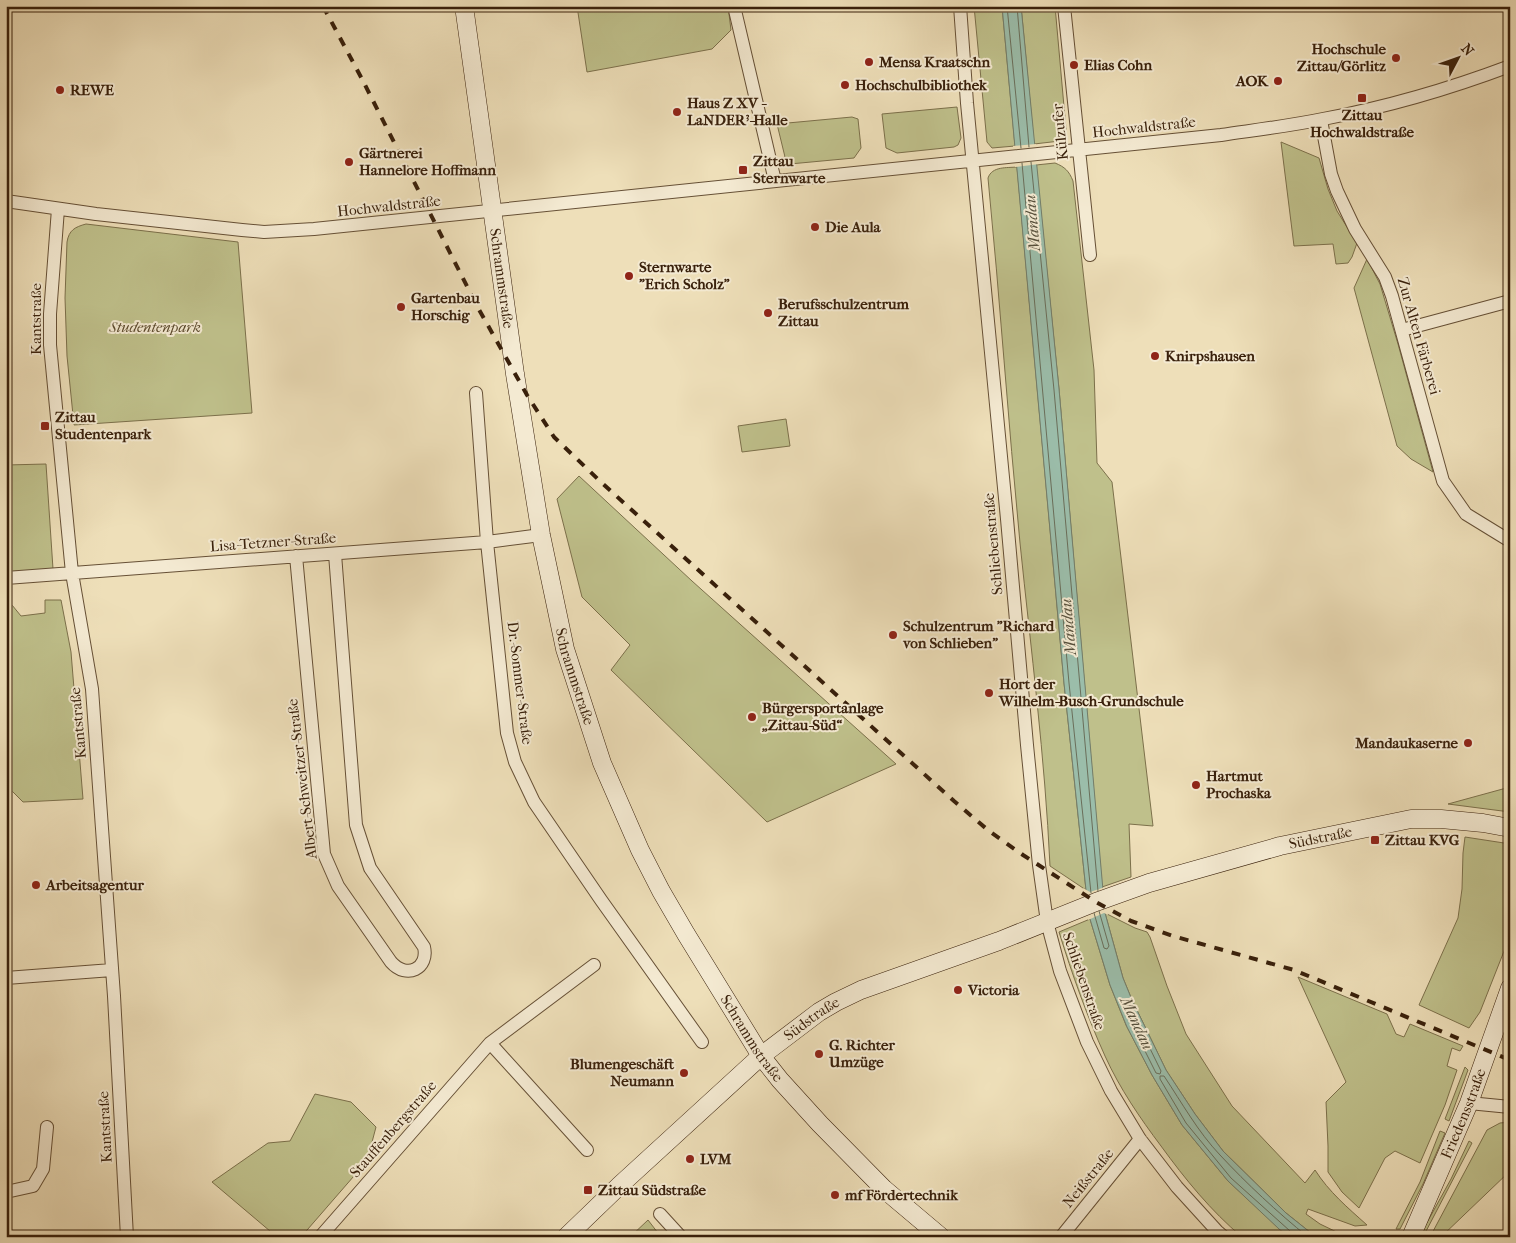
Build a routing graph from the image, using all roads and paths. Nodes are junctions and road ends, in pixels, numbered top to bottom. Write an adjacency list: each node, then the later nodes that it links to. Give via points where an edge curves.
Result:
1 (464, 6): 12 (main road, Schrammstraße)
2 (734, 6): 9 (street)
3 (960, 6): 8 (street, Schliebenstraße)
4 (1064, 6): 7 (street, Külzufer)
5 (1510, 66): 6 (street, Hochwaldstraße, via 1418,97)
6 (1321, 120): 7 (street, Hochwaldstraße, via 1204,137); 15 (street, Zur Alten Färberei, via 1337,192 1355,229 1385,277)
7 (1078, 150): 8 (street, Hochwaldstraße); 13 (street, Külzufer)
8 (973, 160): 9 (street, Hochwaldstraße); 25 (street, Schliebenstraße, via 1027,744 1040,866)
9 (774, 180): 12 (street, Hochwaldstraße)
10 (6, 201): 11 (street, Hochwaldstraße)
11 (58, 209): 12 (street, Hochwaldstraße, via 264,232); 22 (street, Kantstraße, via 50,345)
12 (492, 211): 17 (main road, Schrammstraße)
13 (1090, 255)
14 (1510, 301): 15 (street)
15 (1402, 330): 18 (street, Zur Alten Färberei, via 1443,481 1466,514)
16 (476, 392): 19 (street, Dr.-Sommer-Straße)
17 (541, 535): 19 (street, Lisa-Tetzner-Straße); 32 (main road, Schrammstraße, via 565,648 602,762 661,891)
18 (1510, 541)
19 (487, 542): 20 (street, Lisa-Tetzner-Straße); 30 (street, Dr.-Sommer-Straße, via 507,732 515,762 534,802)
20 (335, 554): 21 (street, Lisa-Tetzner-Straße); 21 (street, Albert-Schweitzer-Straße, via 356,826 370,868 424,946 422,963 407,972 391,962 338,886 324,854)
21 (296, 556): 22 (street, Lisa-Tetzner-Straße)
22 (72, 573): 23 (street, Lisa-Tetzner-Straße); 27 (street, Kantstraße, via 92,689)
23 (6, 578)
24 (1510, 828): 25 (main road, Südstraße, via 1441,818 1411,818 1280,846 1135,888)
25 (1053, 919): 32 (main road, Südstraße, via 861,990 819,1012); 36 (street, Schliebenstraße, via 1060,971 1087,1042)
26 (594, 965): 31 (street, Stauffenbergstraße)
27 (112, 970): 28 (street); 40 (street, Kantstraße)
28 (6, 978)
29 (1510, 988): 33 (main road, Friedensstraße)
30 (702, 1042)
31 (490, 1043): 37 (street); 41 (street, Stauffenbergstraße)
32 (761, 1056): 42 (main road, Südstraße); 44 (main road, Schrammstraße, via 884,1189)
33 (1469, 1103): 34 (street); 47 (main road, Friedensstraße)
34 (1510, 1107)
35 (47, 1127): 38 (street, via 43,1169 33,1186)
36 (1140, 1139): 45 (street, Neißstraße); 46 (street, Schliebenstraße, via 1176,1187)
37 (587, 1150)
38 (6, 1192)
39 (660, 1214): 43 (street)
40 (127, 1237)
41 (320, 1237)
42 (566, 1237)
43 (681, 1237)
44 (941, 1237)
45 (1061, 1237)
46 (1224, 1237)
47 (1411, 1237)

